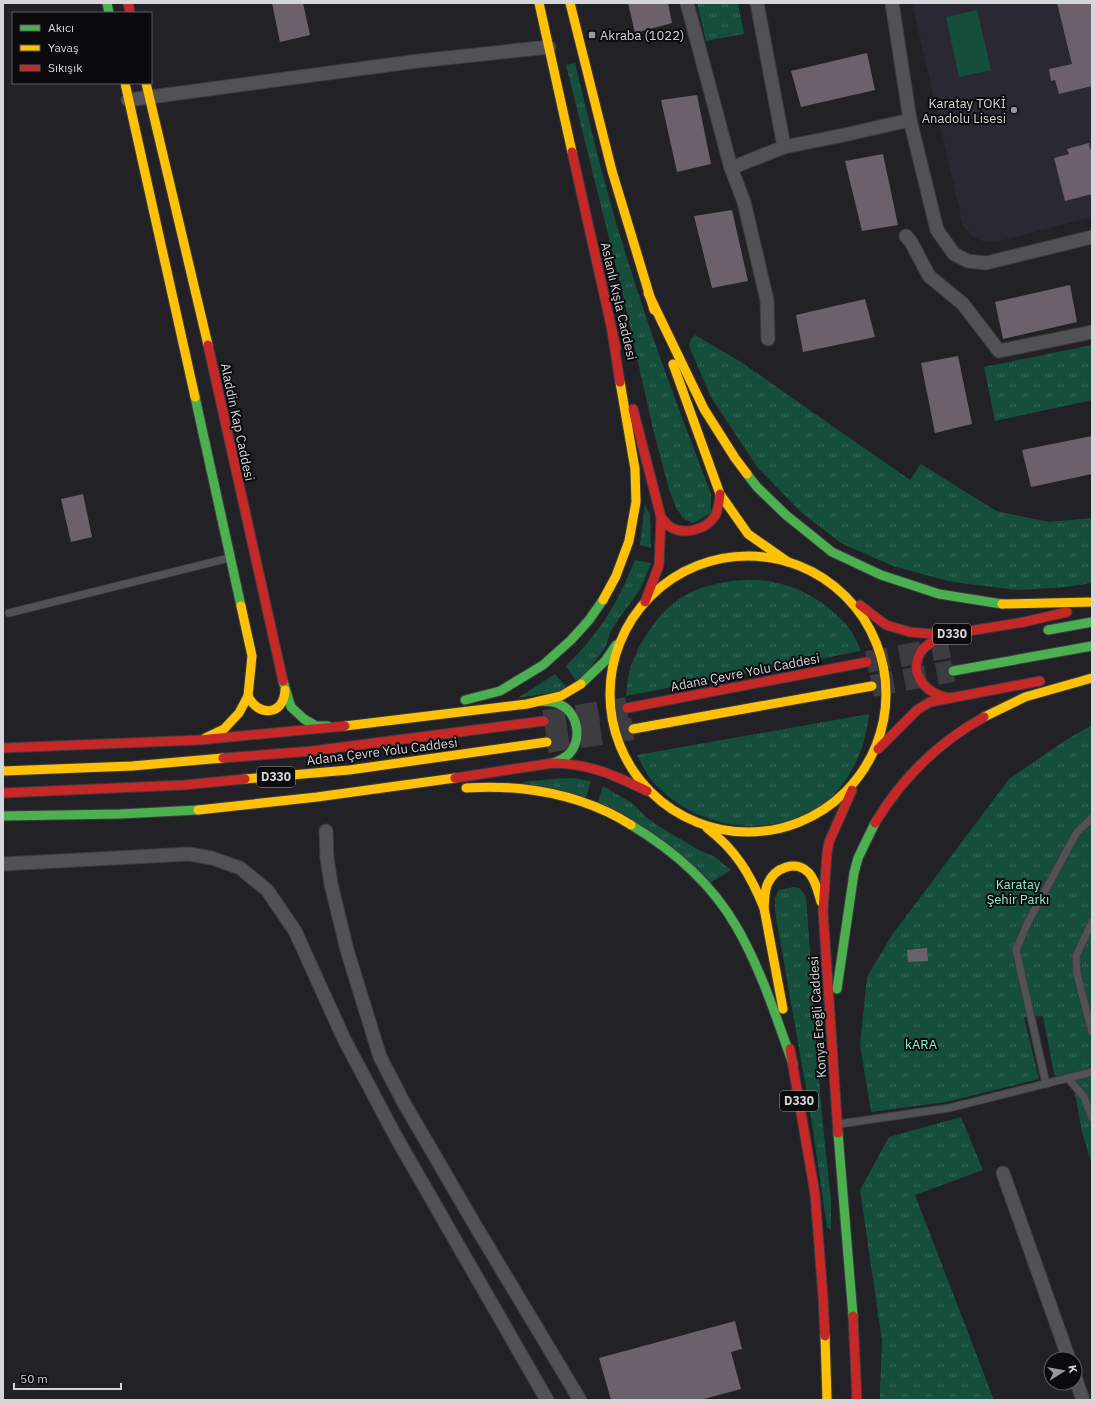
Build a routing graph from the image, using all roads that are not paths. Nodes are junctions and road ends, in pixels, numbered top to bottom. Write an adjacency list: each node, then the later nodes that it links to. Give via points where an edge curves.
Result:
1 (539, 3): 6 (main road, Aslanlı Kışla Caddesi)
2 (570, 3): 16 (main road, Aslanlı Kışla Caddesi, via 612,170)
3 (687, 3): 13 (street)
4 (757, 3): 12 (street)
5 (892, 3): 11 (street)
6 (549, 47): 9 (street, via 418,61); 17 (main road, Aslanlı Kışla Caddesi)
7 (124, 84): 10 (main road)
8 (146, 84): 9 (main road, Aladdin Kap Caddesi)
9 (149, 97): 10 (street); 39 (main road, Aladdin Kap Caddesi, via 197,294)
10 (128, 100): 22 (main road)
11 (910, 120): 12 (street); 15 (street, via 937,230 954,254 968,261 986,263)
12 (784, 147): 13 (street)
13 (731, 168): 19 (street, via 744,202 767,300)
14 (906, 236): 18 (street, via 929,276 964,304 1000,351)
15 (1092, 237)
16 (648, 293): 20 (main road, Aslanlı Kışla Caddesi); 26 (main road, via 704,409 735,458 757,487 786,515 832,552 880,575 939,594 1003,604)
17 (612, 332): 21 (main road, Aslanlı Kışla Caddesi); 44 (main road, via 635,469 636,502 629,542 609,590 589,620 571,640 543,665 500,691)
18 (1092, 332)
19 (768, 339)
20 (720, 494): 21 (main road, via 717,513 702,528 688,532 672,528); 23 (main road, Aslanlı Kışla Caddesi, via 748,534)
21 (661, 517): 25 (main road, Aslanlı Kışla Caddesi, via 659,565)
22 (229, 558): 28 (lane); 40 (main road, via 252,656)
23 (788, 562): 24 (main road); 25 (main road, via 756,556 736,556 710,561 686,570 664,584)
24 (826, 580): 31 (main road, D330, via 886,625 910,632); 51 (main road, via 859,612 874,638 881,660 885,682 885,713)
25 (645, 602): 32 (main road)
26 (1092, 602)
27 (1092, 607): 31 (main road, D330, via 1024,622)
28 (9, 613)
29 (1092, 622): 30 (main road)
30 (1039, 631)
31 (944, 635): 41 (main road, via 921,652 917,660 917,670 921,683 935,695 944,698)
32 (621, 639): 42 (main road, via 605,661 578,687 560,696); 58 (main road, via 614,658 611,679 612,721 627,760 638,778)
33 (1092, 646): 35 (main road)
34 (867, 662): 43 (main road, Adana Çevre Yolu Caddesi)
35 (953, 672)
36 (1092, 674): 41 (main road)
37 (1092, 678): 69 (main road, D330, via 1025,697 976,720 922,761 897,791 876,821 858,858 850,887)
38 (872, 686): 47 (main road)
39 (285, 690): 40 (main road, via 284,700 280,707 274,710 256,708); 46 (main road, Aladdin Kap Caddesi, via 291,707 304,719 316,726)
40 (248, 696): 48 (main road, via 239,713 224,729)
41 (956, 697): 51 (main road, via 930,702 917,710)
42 (541, 701): 44 (main road); 52 (main road, via 562,704 570,710 578,732 571,752)
43 (627, 708)
44 (385, 721): 46 (main road)
45 (544, 721): 53 (main road, Adana Çevre Yolu Caddesi / D330, via 312,751 132,766)
46 (346, 726): 48 (main road)
47 (633, 729)
48 (199, 740): 50 (main road)
49 (547, 742): 57 (main road, Adana Çevre Yolu Caddesi / D330, via 349,770 184,785)
50 (3, 748)
51 (871, 756): 54 (main road)
52 (553, 763): 58 (main road, via 598,768); 59 (main road)
53 (3, 771)
54 (855, 782): 62 (main road, via 831,805 796,824 770,831 737,832); 66 (main road, Konya Ereğli Caddesi, via 829,842)
55 (458, 788): 70 (main road, via 520,788 566,797 605,811 641,830 693,870 707,885 735,925 751,956)
56 (437, 790): 59 (main road)
57 (3, 793)
58 (652, 793): 62 (main road, via 676,813)
59 (317, 797): 60 (main road, via 187,811)
60 (3, 816)
61 (1092, 818): 73 (lane, via 1077,832 1028,922 1016,950)
62 (705, 826): 65 (main road, Konya Ereğli Caddesi / D330, via 721,837 745,866)
63 (326, 831): 79 (street, via 331,884 347,950 380,1057 467,1212)
64 (3, 864): 78 (street, via 189,854 212,858 240,868 267,890 295,931 344,1039 396,1137)
65 (764, 908): 66 (main road, via 766,889 771,877 779,869 798,866 808,872 815,883); 70 (main road, Konya Ereğli Caddesi / D330)
66 (823, 911): 69 (main road, Konya Ereğli Caddesi)
67 (1092, 922): 68 (lane, via 1076,956 1077,974)
68 (1092, 1031)
69 (831, 1034): 75 (main road, Konya Ereğli Caddesi / D330)
70 (793, 1064): 80 (main road, Konya Ereğli Caddesi / D330, via 815,1194)
71 (1092, 1072): 72 (lane)
72 (1068, 1078): 73 (lane); 74 (lane, via 1084,1098)
73 (1046, 1084): 75 (lane, via 948,1108)
74 (1092, 1118)
75 (837, 1125): 81 (main road, Konya Ereğli Caddesi / D330)
76 (1003, 1173): 77 (street)
77 (1066, 1351)
78 (547, 1400)
79 (580, 1400)
80 (827, 1400)
81 (858, 1400)

